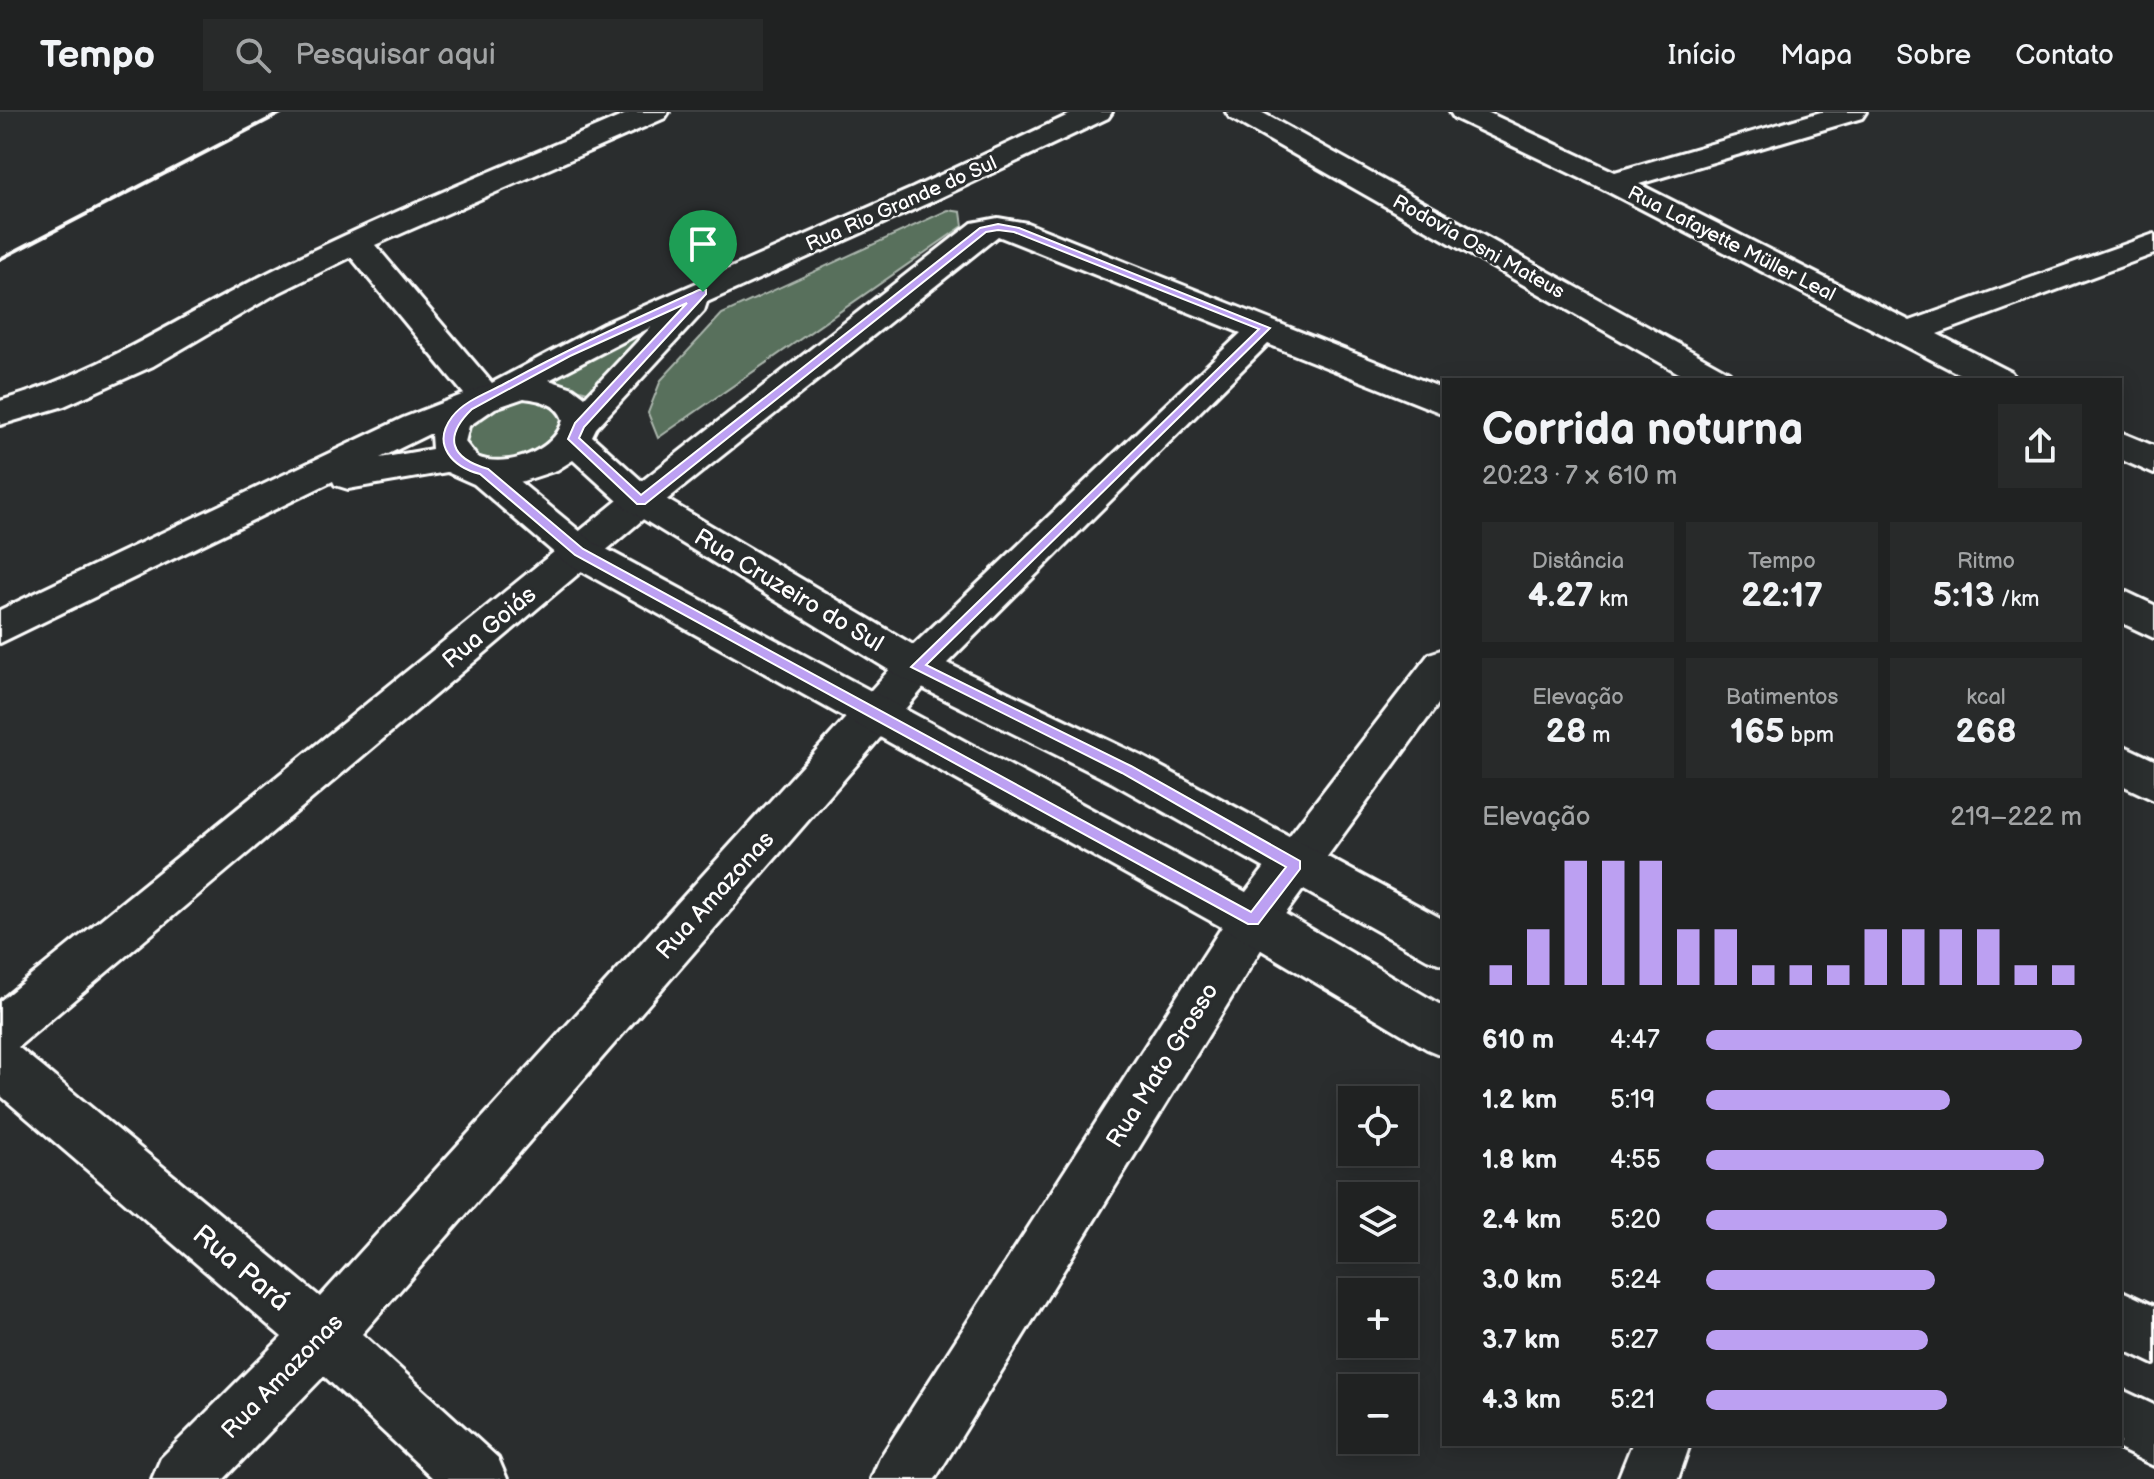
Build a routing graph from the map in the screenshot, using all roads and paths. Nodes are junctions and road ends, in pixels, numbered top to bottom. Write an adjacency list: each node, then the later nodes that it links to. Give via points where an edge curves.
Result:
1 (655, 112): 7 (street)
2 (1098, 112): 9 (street, Rua Rio Grande do Sul)
3 (1240, 112): 12 (street, Rodovia Osni Mateus)
4 (1464, 112): 6 (street, Rua Lafayette Müller Leal)
5 (1852, 112): 6 (street)
6 (1612, 182): 11 (street, Rua Lafayette Müller Leal)
7 (356, 242): 14 (street); 16 (street, via 141,358 52,398)
8 (2154, 243): 11 (street)
9 (703, 292): 14 (street, Rua Rio Grande do Sul); 17 (street, Rua Rio Grande do Sul)
10 (1265, 328): 15 (street); 22 (street, Rua Goiás, via 1016,230 983,230); 27 (street, Rua Amazonas)
11 (1909, 333): 13 (street, Rua Lafayette Müller Leal)
12 (1713, 378)
13 (1995, 378)
14 (486, 398): 17 (street, via 543,388 559,393 578,413); 20 (street, via 456,419 450,432 449,446); 21 (street, Rua Rio Grande do Sul)
15 (1442, 401)
16 (0, 413)
17 (576, 432): 20 (street, via 562,452 535,466 504,473); 22 (street, Rua Cruzeiro do Sul)
18 (2122, 445): 19 (street)
19 (2154, 462)
20 (469, 465): 21 (street, Rua Rio Grande do Sul); 23 (street)
21 (286, 488): 26 (street, Rua Rio Grande do Sul)
22 (641, 501): 23 (street, Rua Goiás); 27 (street, Rua Cruzeiro do Sul)
23 (579, 552): 29 (street); 35 (street, Rua Goiás)
24 (2122, 605): 25 (street)
25 (2154, 623)
26 (0, 628)
27 (917, 667): 29 (street, Rua Amazonas); 32 (street, Rua Cruzeiro do Sul, via 1126,769)
28 (1442, 668): 32 (street, Rua Mato Grosso)
29 (877, 713): 33 (street); 39 (street, Rua Amazonas)
30 (2122, 763): 31 (street)
31 (2154, 782)
32 (1296, 865): 33 (street, Rua Mato Grosso); 34 (street, Rua Cruzeiro do Sul)
33 (1253, 920): 36 (street); 46 (street, Rua Mato Grosso)
34 (1442, 943)
35 (0, 1031)
36 (1442, 1032)
37 (0, 1063): 39 (street, Rua Pará)
38 (2122, 1319): 40 (street)
39 (323, 1336): 44 (street, Rua Amazonas); 45 (street, Rua Pará)
40 (2154, 1336)
41 (2122, 1419): 42 (street)
42 (2154, 1437)
43 (1660, 1446): 47 (street)
44 (182, 1479)
45 (477, 1479)
46 (901, 1479)
47 (1648, 1479)

